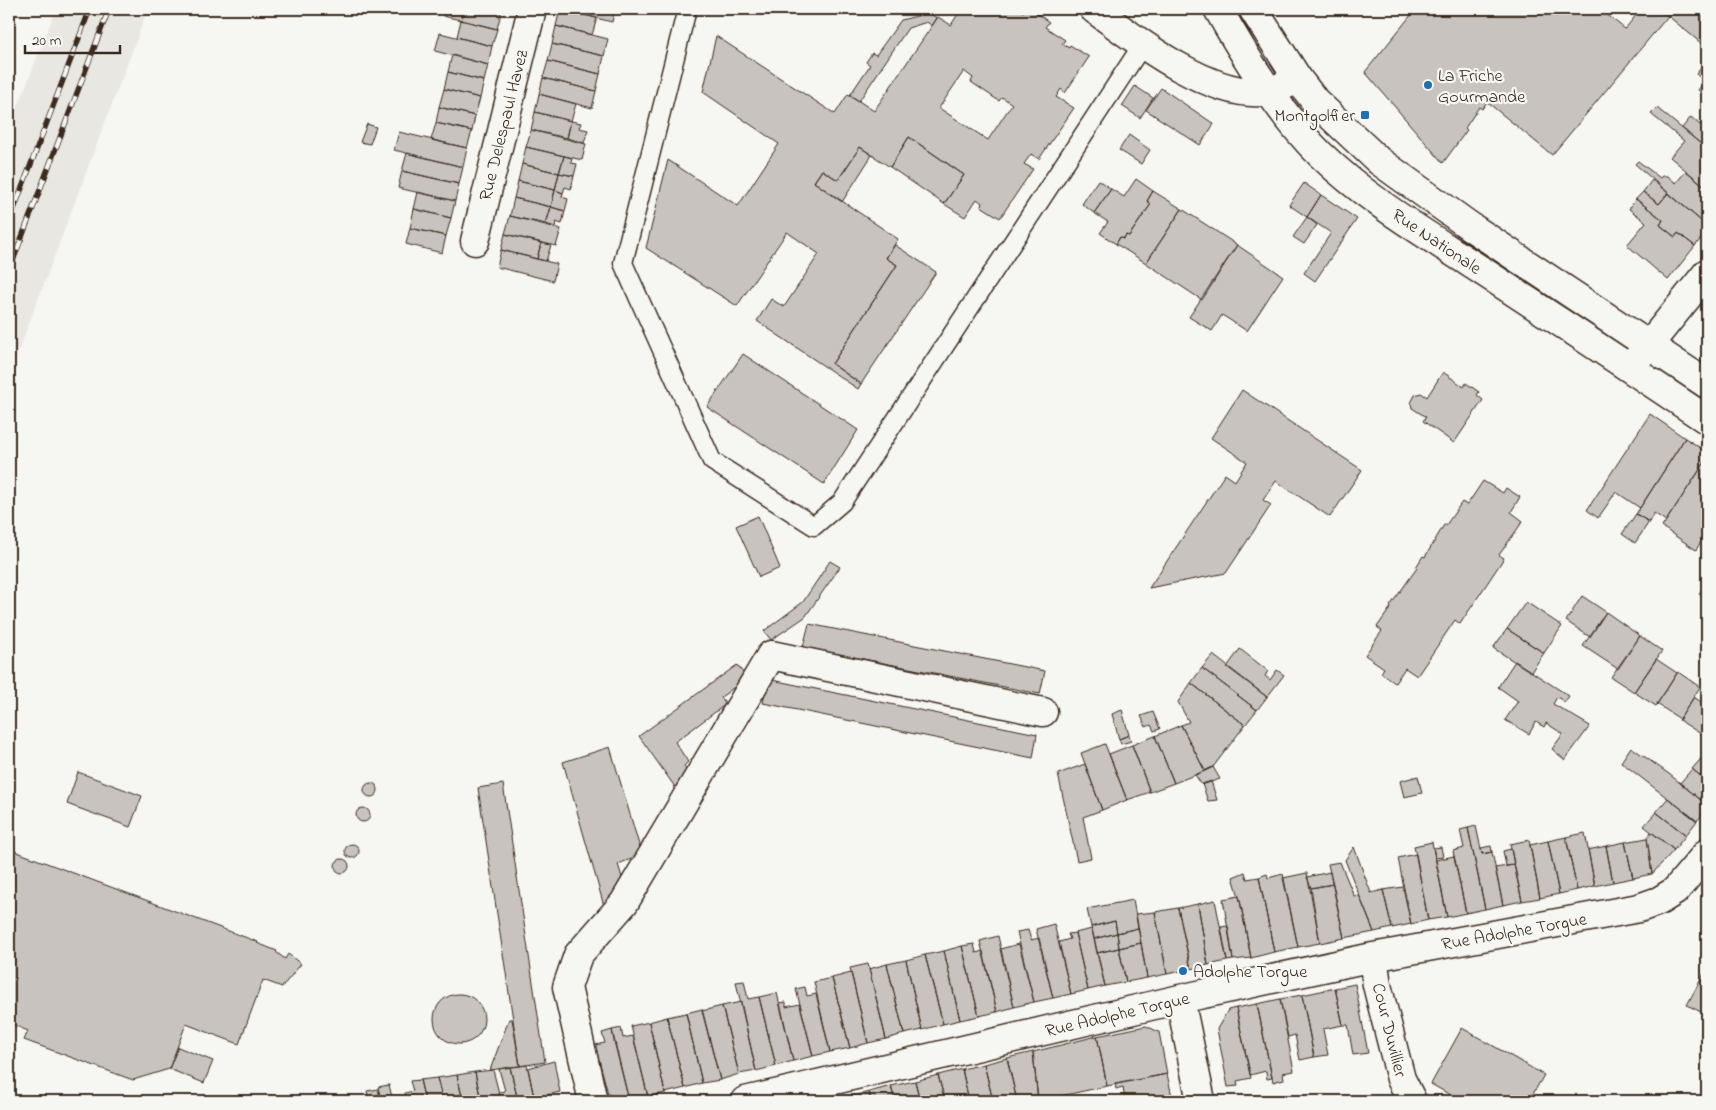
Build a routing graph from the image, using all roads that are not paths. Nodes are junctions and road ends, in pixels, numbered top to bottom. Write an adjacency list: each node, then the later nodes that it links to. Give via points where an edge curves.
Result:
1 (532, 9): 9 (street, Rue Delespaul Havez)
2 (688, 9): 6 (lane, via 623,263 712,461 814,526 842,502)
3 (1218, 9): 8 (street, Rue Nationale)
4 (1253, 9): 7 (street, Rue Nationale)
5 (1104, 13): 6 (street)
6 (1143, 44): 8 (street, via 1193,75 1211,82 1242,91)
7 (1298, 79): 8 (street); 11 (street, Rue Nationale, via 1316,101 1379,161 1471,227)
8 (1269, 91): 12 (street, Rue Nationale, via 1319,154 1345,178)
9 (475, 240)
10 (1707, 273): 11 (street)
11 (1649, 345): 12 (street); 13 (street, Rue Nationale)
12 (1630, 368): 14 (street, Rue Nationale)
13 (1707, 384)
14 (1707, 420)
15 (1043, 712): 19 (street, via 771,655 624,903 578,955 567,987)
16 (1707, 853): 17 (street, Rue Adolphe Torgue, via 1675,891 1639,908)
17 (1373, 956): 18 (street, Rue Adolphe Torgue); 22 (street, Cour Duvillier, via 1401,1080)
18 (1180, 999): 20 (street, Rue Adolphe Torgue); 21 (street)
19 (593, 1101)
20 (745, 1101)
21 (1201, 1101)
22 (1412, 1101)

